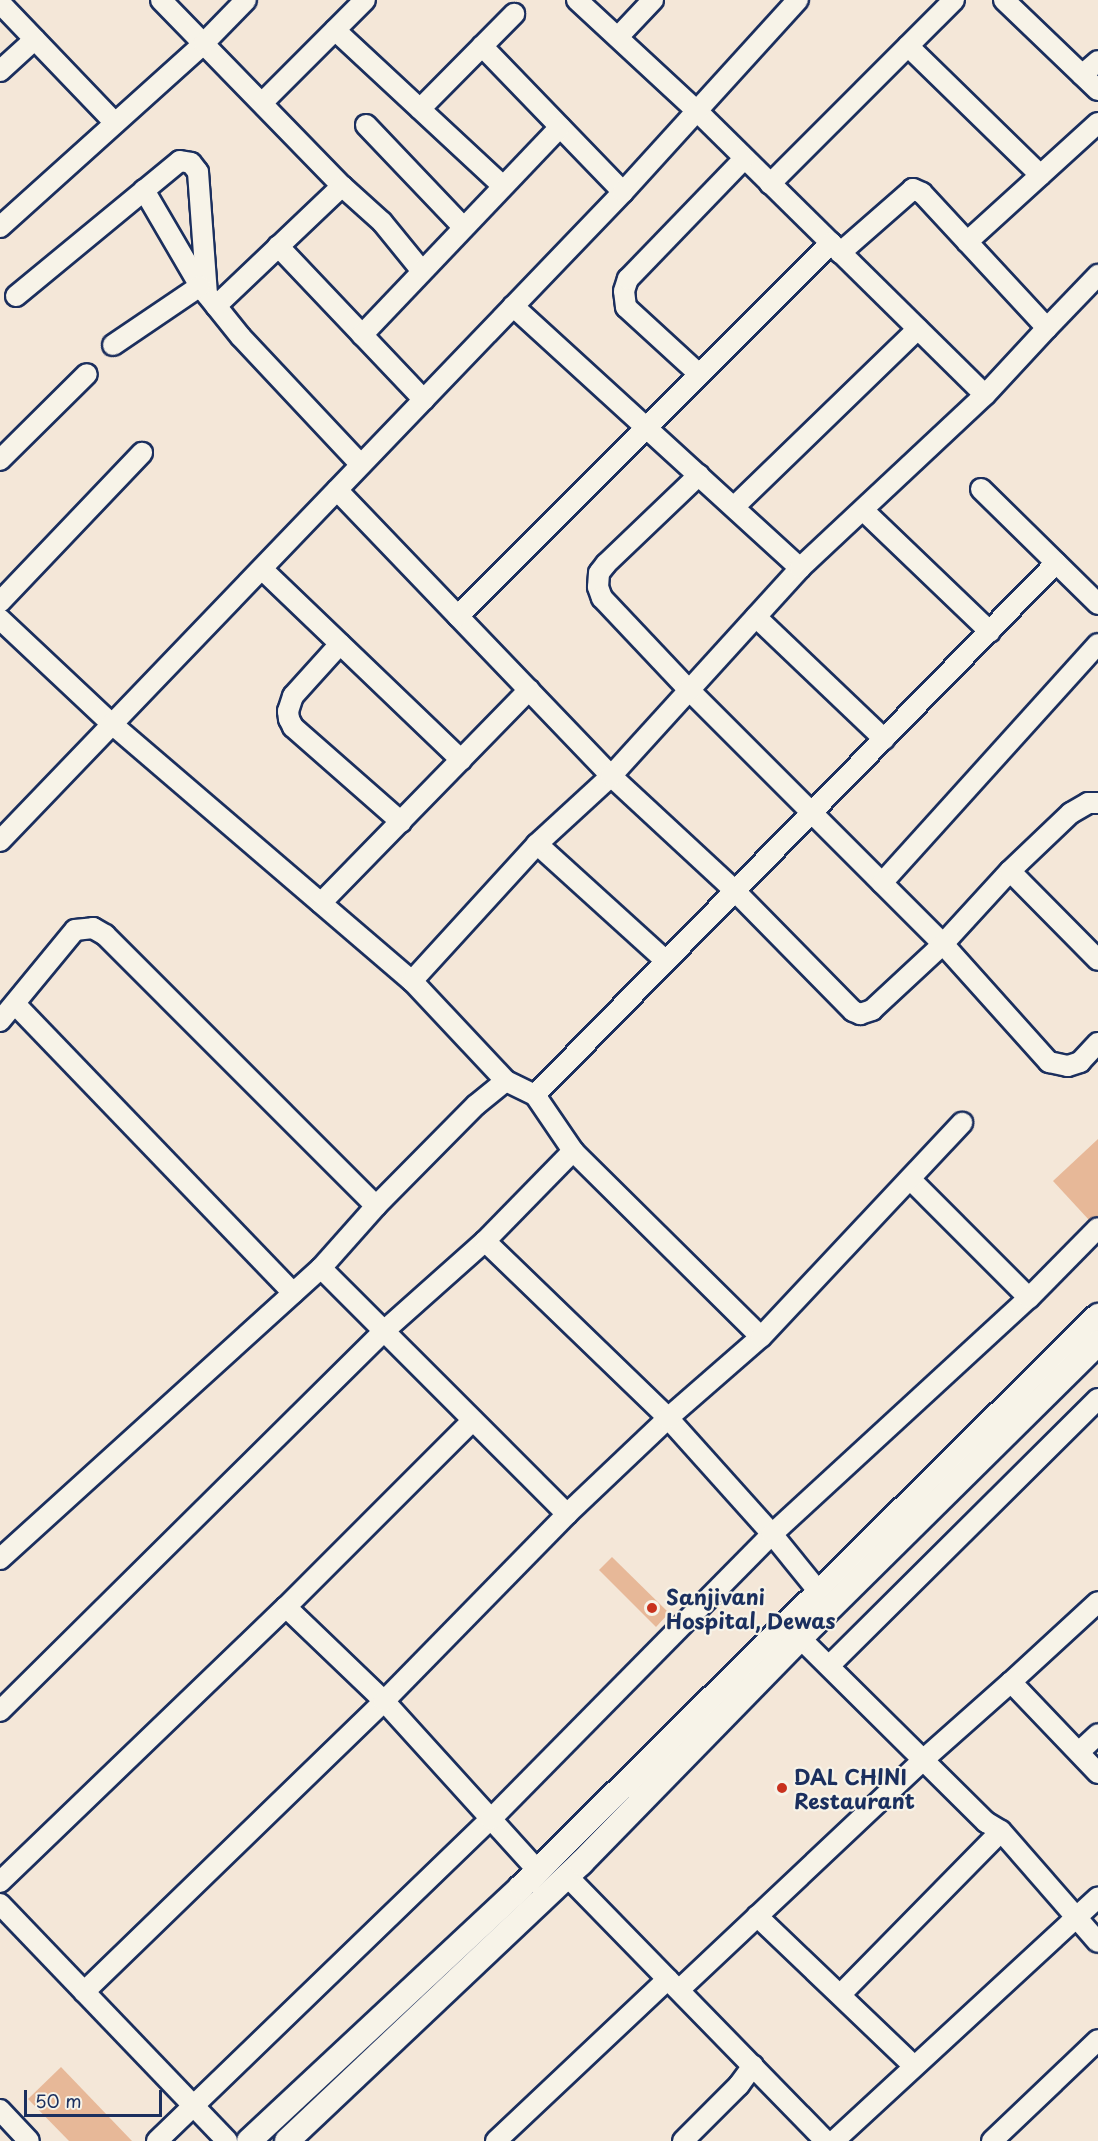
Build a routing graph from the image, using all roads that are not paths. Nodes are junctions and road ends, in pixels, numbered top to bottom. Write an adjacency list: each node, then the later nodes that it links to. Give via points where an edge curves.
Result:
1 (161, 0): 14 (street)
2 (246, 0): 14 (street)
3 (365, 0): 11 (street)
4 (577, 0): 12 (street)
5 (653, 0): 12 (street)
6 (798, 0): 23 (street)
7 (954, 0): 16 (street)
8 (1004, 0): 19 (street)
9 (0, 3): 13 (street)
10 (514, 14): 15 (street)
11 (335, 30): 21 (street); 22 (street)
12 (618, 37): 23 (street)
13 (35, 39): 18 (street); 24 (street)
14 (204, 43): 21 (street); 24 (street)
15 (482, 46): 22 (street); 27 (street)
16 (908, 46): 29 (street); 30 (street)
17 (1098, 61): 19 (street)
18 (0, 71)
19 (1082, 75): 20 (street)
20 (1098, 90)
21 (263, 102): 32 (street)
22 (420, 109): 31 (street)
23 (697, 111): 28 (street); 34 (street)
24 (115, 123): 35 (street)
25 (1098, 123): 29 (street)
26 (366, 125): 36 (street)
27 (560, 127): 31 (street); 34 (street)
28 (744, 159): 30 (street); 50 (street, via 628,279 624,291 626,308)
29 (1040, 175): 37 (street)
30 (770, 184): 39 (street)
31 (502, 185): 36 (street)
32 (342, 186): 38 (street); 40 (street, via 382,222)
33 (144, 190): 42 (street); 43 (street); 43 (street, via 180,161 191,163 198,172)
34 (622, 192): 44 (street)
35 (0, 227)
36 (464, 227): 40 (street)
37 (967, 242): 39 (street, via 922,193 913,189); 45 (street)
38 (278, 246): 43 (street); 47 (street)
39 (836, 248): 46 (street); 50 (street)
40 (422, 271): 47 (street)
41 (1098, 275): 45 (street)
42 (16, 296)
43 (208, 296): 48 (street); 56 (street, via 241,337)
44 (513, 306): 52 (street); 53 (street)
45 (1047, 328): 51 (street)
46 (918, 329): 51 (street); 60 (street)
47 (362, 335): 52 (street)
48 (113, 345)
49 (87, 374): 55 (street)
50 (699, 374): 53 (street)
51 (985, 395): 61 (street)
52 (424, 400): 56 (street)
53 (646, 426): 57 (street); 67 (street)
54 (142, 453): 65 (street)
55 (0, 460)
56 (361, 465): 59 (street)
57 (699, 475): 60 (street); 74 (street, via 606,564 599,573 598,587 602,598)
58 (981, 489): 62 (street)
59 (337, 490): 64 (street); 67 (street)
60 (734, 507): 63 (street)
61 (863, 510): 63 (street); 70 (street)
62 (1056, 563): 66 (street); 70 (street)
63 (800, 568): 68 (street)
64 (262, 569): 71 (street); 75 (street)
65 (0, 602)
66 (1098, 604)
67 (458, 616): 73 (street)
68 (756, 617): 74 (street); 76 (street)
69 (0, 619): 75 (street)
70 (990, 632): 76 (street)
71 (340, 644): 77 (street); 81 (street, via 293,696 289,719 293,727)
72 (1098, 644): 85 (street)
73 (529, 690): 77 (street); 78 (street)
74 (689, 690): 78 (street); 80 (street)
75 (112, 724): 82 (street); 87 (street)
76 (884, 740): 80 (street)
77 (461, 760): 81 (street)
78 (611, 776): 83 (street); 86 (street)
79 (1098, 803): 84 (street, via 1088,803 1071,813)
80 (812, 812): 85 (street); 86 (street)
81 (401, 822): 87 (street)
82 (0, 841)
83 (537, 844): 90 (street); 91 (street)
84 (1010, 871): 88 (street); 89 (street)
85 (882, 883): 88 (street)
86 (735, 891): 88 (street, via 860,1014 872,1010); 90 (street)
87 (321, 903): 91 (street)
88 (943, 944): 94 (street, via 1049,1062 1068,1066 1080,1062)
89 (1098, 960)
90 (666, 961): 96 (street)
91 (412, 981): 95 (street)
92 (15, 1004): 93 (street); 100 (street, via 75,930 93,928 105,935); 104 (street)
93 (0, 1021)
94 (1098, 1043)
95 (506, 1081): 96 (street); 100 (street, via 476,1105)
96 (535, 1095): 98 (street)
97 (962, 1123): 99 (street)
98 (573, 1151): 102 (street); 108 (street)
99 (910, 1179): 105 (street); 108 (street)
100 (375, 1206): 103 (street)
101 (1098, 1228): 105 (street)
102 (485, 1241): 107 (street); 111 (street)
103 (321, 1268): 104 (street); 107 (street)
104 (293, 1293): 115 (street)
105 (1029, 1298): 114 (street)
106 (1098, 1316): 116 (main road)
107 (384, 1331): 112 (street); 123 (street)
108 (761, 1337): 111 (street)
109 (1098, 1343): 119 (main road)
110 (1098, 1399): 120 (street)
111 (668, 1418): 113 (street); 114 (street)
112 (473, 1420): 113 (street); 118 (street)
113 (567, 1514): 122 (street)
114 (772, 1534): 116 (street); 128 (street)
115 (4, 1548)
116 (819, 1592): 130 (main road)
117 (1098, 1602): 121 (street)
118 (286, 1607): 122 (street); 132 (street)
119 (800, 1638): 120 (street); 131 (main road)
120 (829, 1666): 126 (street)
121 (1011, 1682): 125 (street); 126 (street)
122 (384, 1701): 128 (street); 139 (street)
123 (1, 1708)
124 (1098, 1734): 125 (street)
125 (1079, 1752): 127 (street)
126 (923, 1760): 129 (street, via 986,1822); 135 (street)
127 (1098, 1773)
128 (491, 1819): 130 (street); 144 (street)
129 (1001, 1831): 136 (street); 140 (street)
130 (537, 1870): 149 (main road)
131 (567, 1876): 138 (street); 150 (main road)
132 (0, 1882)
133 (1098, 1897): 136 (street)
134 (0, 1904): 139 (street)
135 (757, 1916): 138 (street); 140 (street)
136 (1076, 1917): 137 (street); 143 (street)
137 (1098, 1942)
138 (673, 1984): 142 (street); 151 (street)
139 (84, 1992): 144 (street)
140 (841, 1994): 143 (street)
141 (1098, 2040): 155 (street)
142 (753, 2066): 152 (street); 153 (street)
143 (914, 2066): 154 (street)
144 (194, 2107): 147 (street); 148 (street)
145 (0, 2110): 146 (street)
146 (29, 2141)
147 (157, 2141)
148 (227, 2141)
149 (249, 2141)
150 (287, 2141)
151 (495, 2141)
152 (684, 2141)
153 (826, 2141)
154 (834, 2141)
155 (992, 2141)

